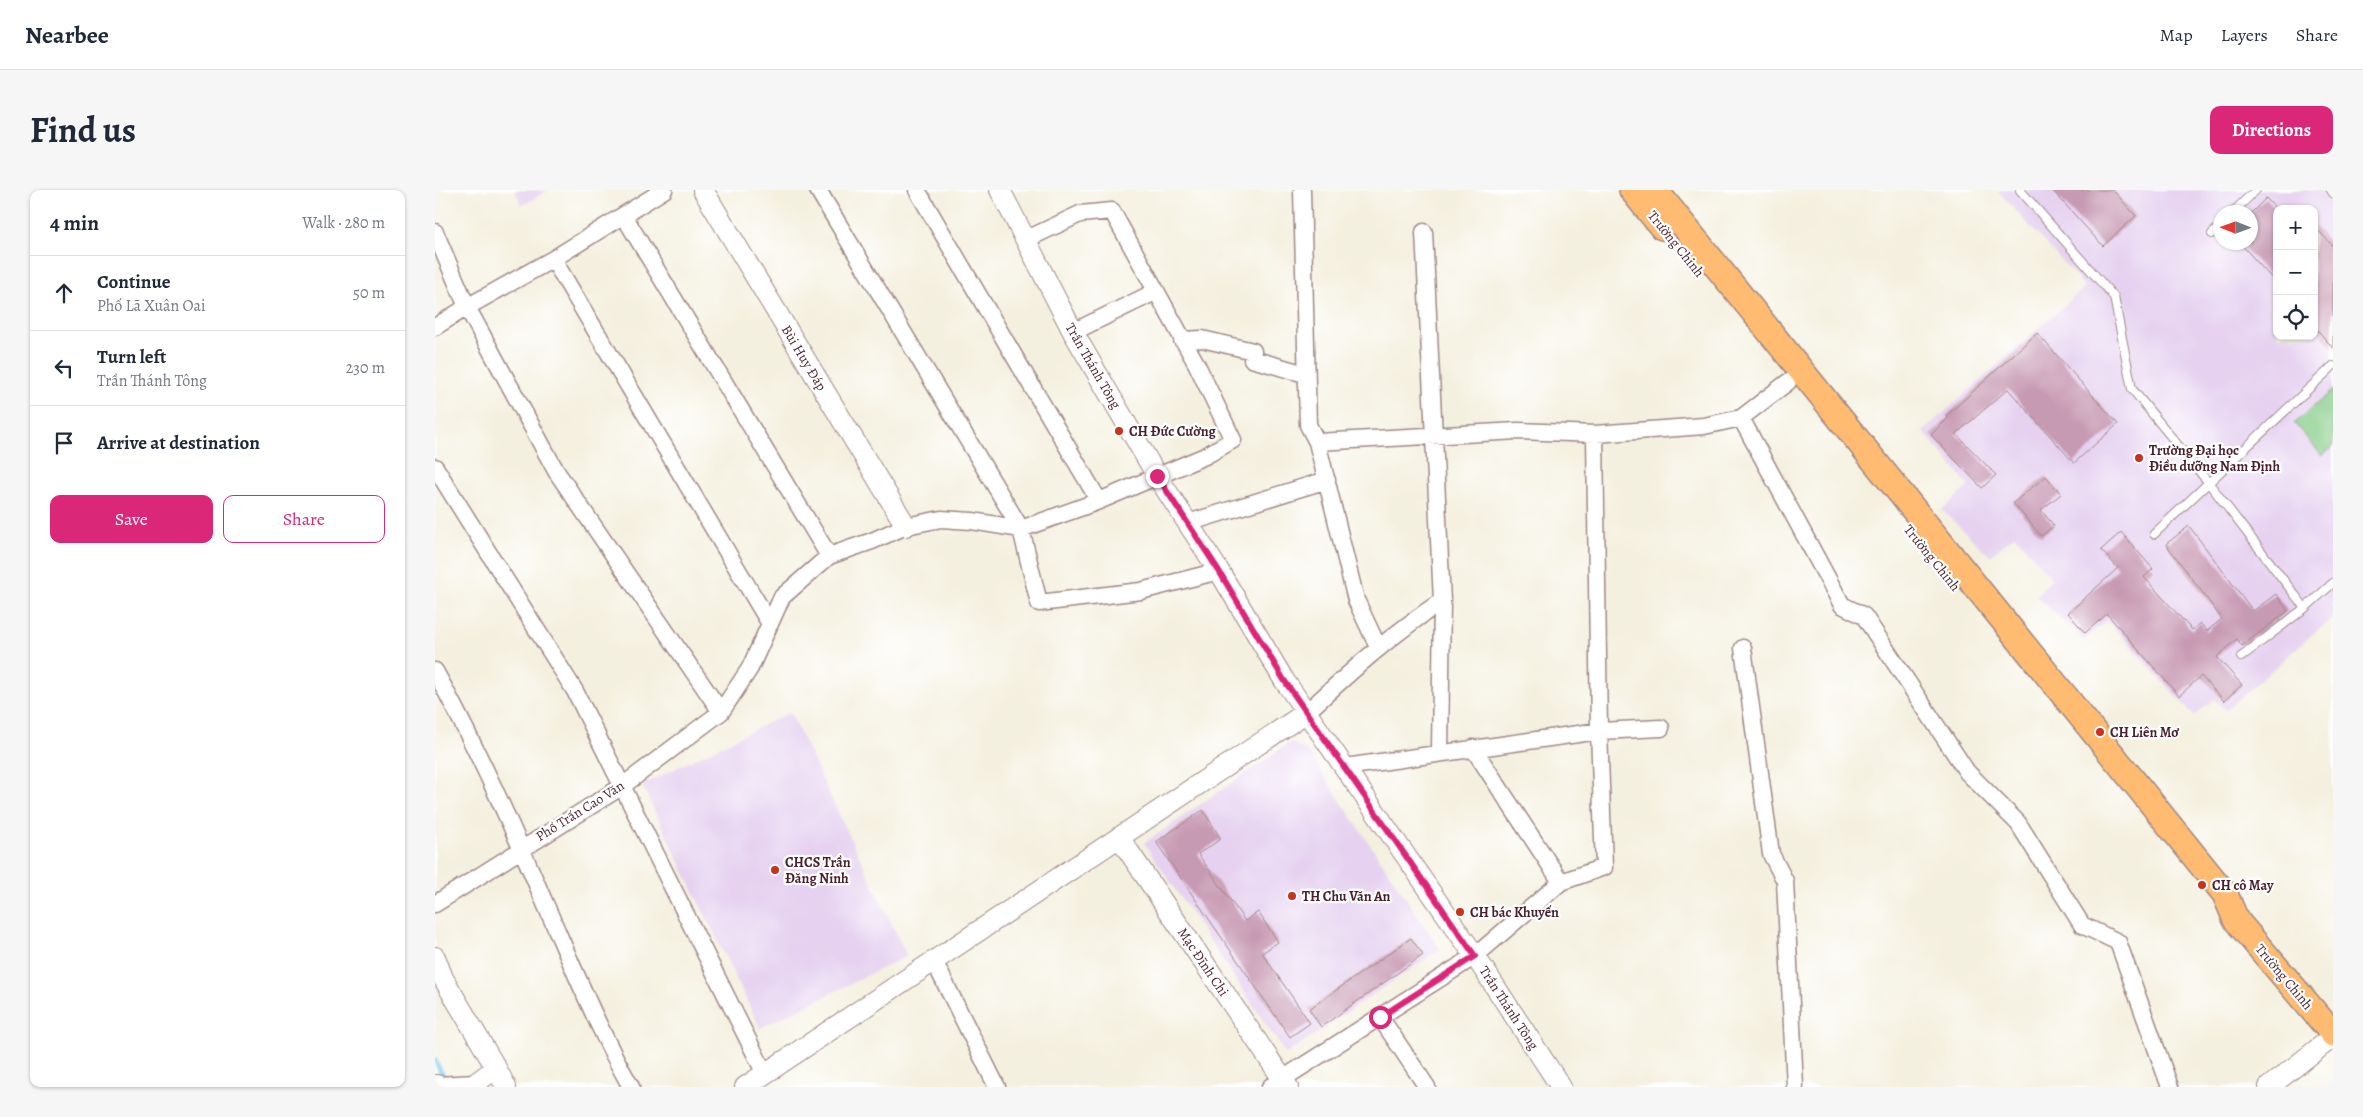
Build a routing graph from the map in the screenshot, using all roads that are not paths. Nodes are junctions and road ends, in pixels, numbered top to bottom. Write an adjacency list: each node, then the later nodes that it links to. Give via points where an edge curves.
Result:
1 (664, 190): 12 (street)
2 (703, 190): 35 (street, Bùi Huy Đáp)
3 (818, 190): 36 (street)
4 (917, 190): 33 (street)
5 (1001, 190): 15 (street, Trần Thánh Tông)
6 (1303, 190): 23 (street)
7 (1633, 190): 24 (main road, Trường Chinh)
8 (1655, 190): 60 (main road, Trường Chinh, via 2225,894)
9 (2020, 190): 32 (lane, via 2114,297 2132,389)
10 (2256, 190): 11 (lane)
11 (2240, 205)
12 (624, 216): 16 (street); 38 (street)
13 (435, 232): 18 (street)
14 (1424, 232): 27 (street)
15 (1025, 240): 17 (street, via 1080,214 1112,211); 20 (street, Trần Thánh Tông)
16 (553, 259): 18 (street); 43 (street)
17 (1155, 292): 20 (street); 21 (street)
18 (467, 307): 19 (street); 48 (street, via 556,471)
19 (435, 327)
20 (1073, 332): 30 (street, Trần Thánh Tông)
21 (1182, 340): 23 (street, via 1203,339 1253,351 1253,360); 30 (street, via 1233,440)
22 (2333, 366): 32 (lane)
23 (1305, 374): 28 (street, via 1308,425)
24 (1789, 382): 25 (street); 60 (main road, Trường Chinh, via 2217,908)
25 (1741, 418): 26 (street, via 1704,426); 78 (street, via 1842,606 1864,616 1967,772 2018,823 2082,925 2118,942)
26 (1595, 434): 27 (street, via 1518,431); 51 (street)
27 (1434, 436): 28 (street); 41 (street)
28 (1317, 442): 31 (street)
29 (435, 467): 55 (street, via 575,691)
30 (1157, 476): 33 (street); 34 (street, Trần Thánh Tông)
31 (1327, 480): 34 (street); 44 (street, via 1356,600)
32 (2208, 482): 37 (lane); 42 (lane)
33 (1099, 501): 36 (street)
34 (1188, 523): 39 (street, Trần Thánh Tông)
35 (906, 526): 36 (street, via 941,520); 38 (street)
36 (1021, 529): 39 (street, via 1039,603 1141,591)
37 (2154, 534)
38 (829, 556): 43 (street, Phố Trấn Cao Văn, via 782,596)
39 (1219, 571): 49 (street, Trần Thánh Tông, via 1284,680)
40 (2333, 583): 42 (lane)
41 (1442, 600): 44 (street); 53 (street)
42 (2305, 608): 46 (lane)
43 (770, 624): 48 (street, Phố Trấn Cao Văn, via 750,668)
44 (1378, 647): 49 (street)
45 (1743, 648): 77 (street, via 1771,854 1785,881)
46 (2241, 657)
47 (435, 671): 57 (street)
48 (721, 712): 55 (street, Phố Trấn Cao Văn)
49 (1307, 712): 54 (street, Trần Thánh Tông); 56 (street)
50 (1661, 728): 51 (street)
51 (1599, 731): 52 (street); 58 (street, via 1604,867)
52 (1473, 748): 53 (street); 58 (street)
53 (1440, 752): 54 (street)
54 (1345, 767): 61 (street, Trần Thánh Tông)
55 (621, 787): 57 (street, Phố Trấn Cao Văn); 67 (street)
56 (1119, 837): 63 (street); 69 (street, Mạc Đĩnh Chi)
57 (521, 848): 59 (street, Phố Trấn Cao Văn); 72 (street, via 604,1040)
58 (1561, 882): 61 (street)
59 (435, 904)
60 (2236, 920): 65 (main road, Trường Chinh)
61 (1475, 956): 64 (street); 76 (street, Trần Thánh Tông)
62 (435, 957): 66 (street, via 443,978)
63 (934, 961): 67 (street); 74 (street)
64 (1380, 1017): 69 (street); 75 (street)
65 (2333, 1036): 79 (street)
66 (496, 1068): 68 (street); 71 (street)
67 (765, 1074): 73 (street)
68 (476, 1083): 70 (street)
69 (1280, 1084)
70 (436, 1085)
71 (506, 1087)
72 (631, 1087)
73 (745, 1087)
74 (997, 1087)
75 (1427, 1087)
76 (1561, 1087)
77 (1795, 1087)
78 (2170, 1087)
79 (2269, 1087)

